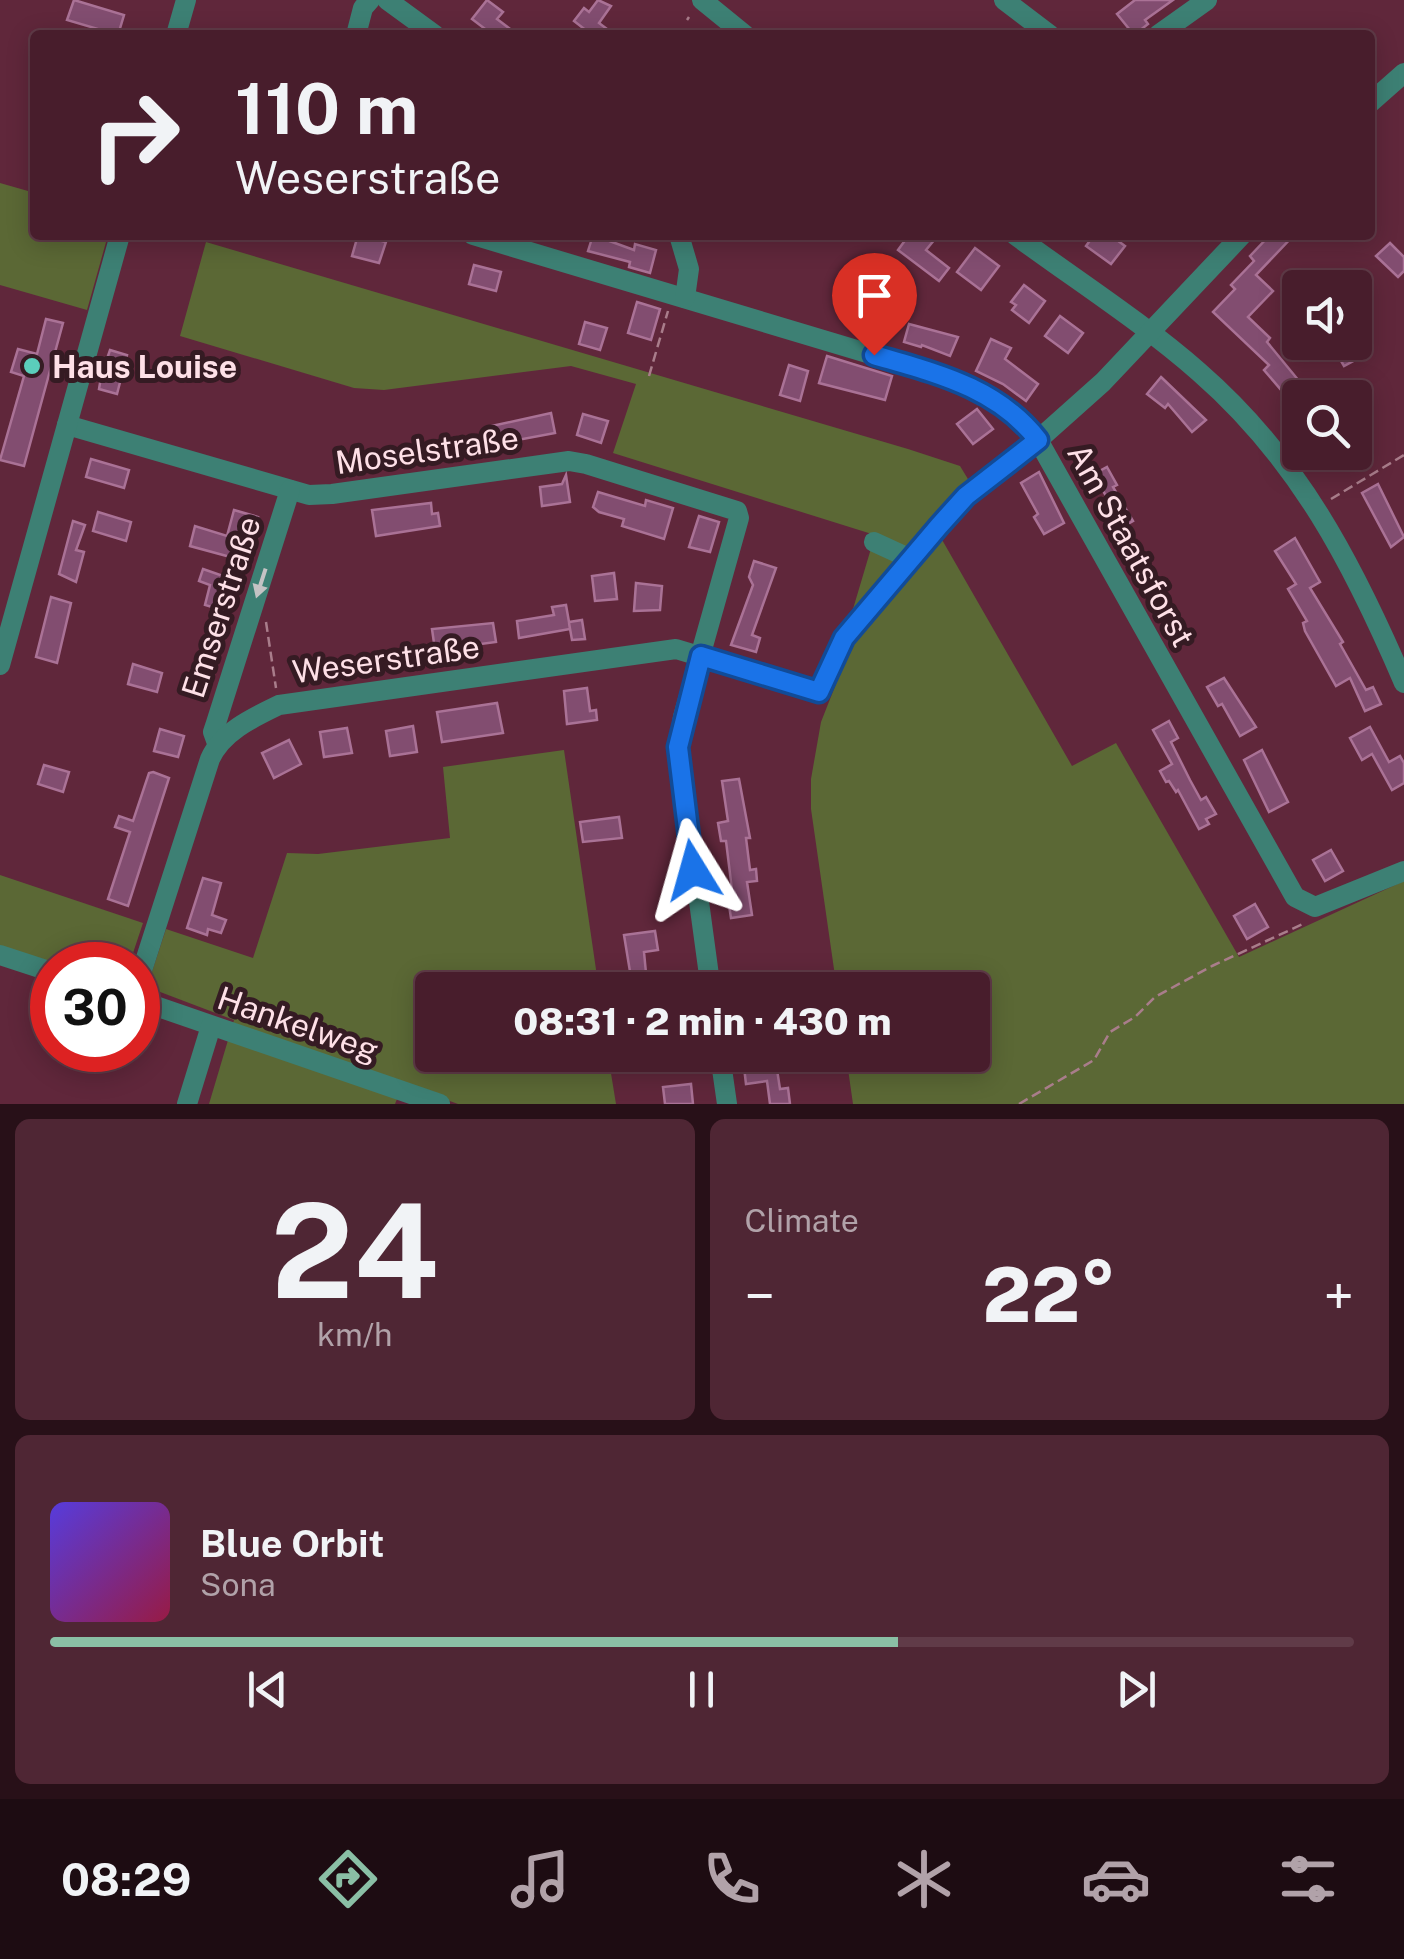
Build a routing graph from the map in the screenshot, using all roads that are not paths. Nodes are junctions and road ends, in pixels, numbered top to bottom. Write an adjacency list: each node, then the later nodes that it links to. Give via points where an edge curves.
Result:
1 (186, 0): 7 (street)
2 (370, 0): 8 (street)
3 (387, 0): 9 (street)
4 (1004, 0): 11 (street)
5 (1207, 0): 12 (street)
6 (693, 12): 10 (street)
7 (177, 30)
8 (357, 30)
9 (428, 30)
10 (734, 30)
11 (1043, 30)
12 (1165, 30)
13 (1404, 73): 14 (street)
14 (1375, 99)
15 (119, 240): 22 (street)
16 (490, 240): 20 (street, Am Staatsforst)
17 (680, 240): 20 (street, via 689,269)
18 (1022, 240): 21 (street)
19 (1237, 240): 21 (street)
20 (679, 296): 23 (street, Am Staatsforst, via 970,386 1021,418)
21 (1150, 333): 23 (street); 29 (street, via 1243,414 1299,482 1354,572)
22 (67, 424): 24 (street, Moselstraße); 28 (street)
23 (1038, 440): 26 (street, via 966,496); 31 (street, Am Staatsforst, via 1295,897 1315,907)
24 (290, 490): 27 (street, Moselstraße, via 332,494 568,461 737,511); 30 (street, Emserstraße, one-way to 30, via 213,732)
25 (874, 542): 26 (street)
26 (911, 559): 27 (street, Weserstraße, via 844,638 819,692)
27 (701, 656): 30 (street, Weserstraße, via 676,649 279,705); 35 (street, via 678,747)
28 (0, 665)
29 (1404, 683)
30 (217, 743): 32 (street)
31 (1404, 871)
32 (151, 942)
33 (0, 955): 34 (street)
34 (30, 965)
35 (709, 972)
36 (160, 1008): 37 (street, Hankelweg)
37 (211, 1026): 39 (street, Hankelweg); 40 (street)
38 (723, 1072): 42 (street)
39 (410, 1099): 41 (street, Hankelweg)
40 (186, 1104)
41 (440, 1104)
42 (728, 1104)

